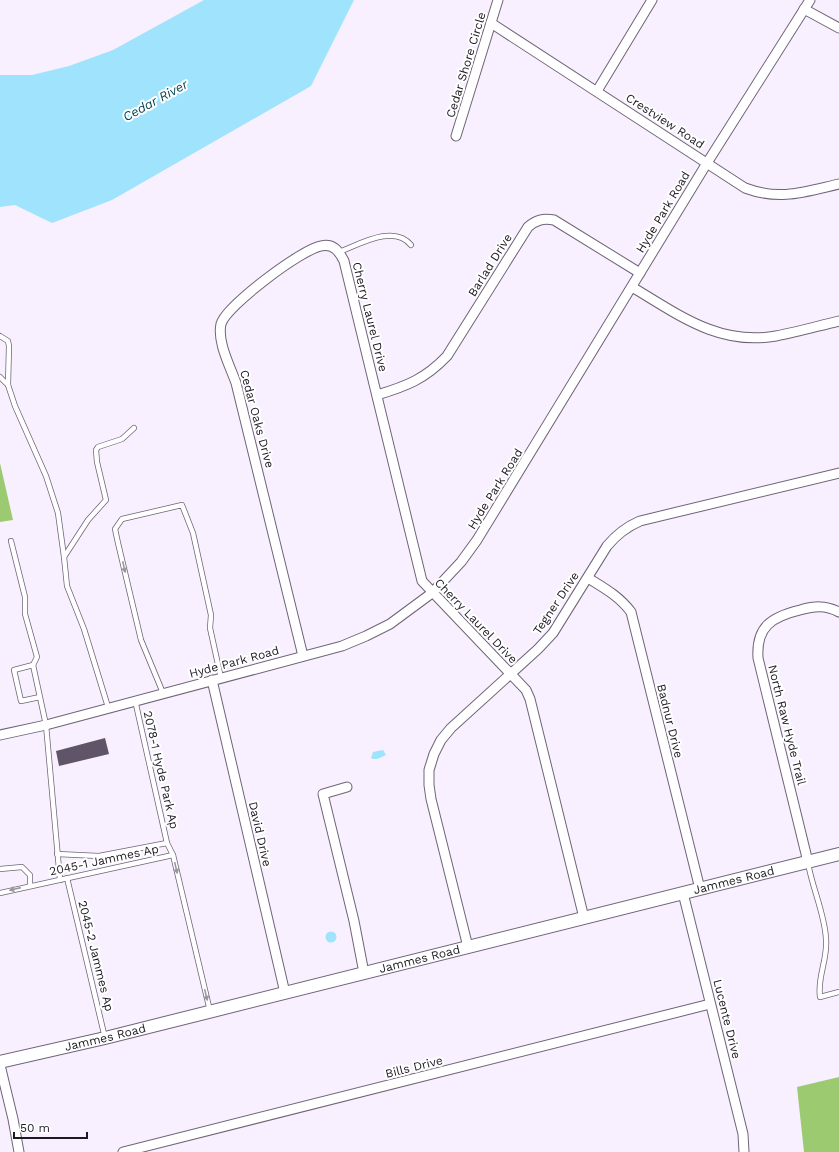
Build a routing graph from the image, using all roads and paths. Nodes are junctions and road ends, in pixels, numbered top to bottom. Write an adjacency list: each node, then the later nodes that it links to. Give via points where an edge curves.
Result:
1 (498, 0): 5 (street, Cedar Shore Circle)
2 (652, 0): 7 (street)
3 (810, 0): 4 (street, Hyde Park Road)
4 (804, 8): 6 (street); 9 (street, Hyde Park Road)
5 (491, 23): 7 (street, Crestview Road); 8 (street, Cedar Shore Circle)
6 (839, 28)
7 (597, 91): 9 (street, Crestview Road)
8 (456, 136)
9 (707, 163): 10 (street, Crestview Road, via 745,188 767,194 792,195); 13 (street, Hyde Park Road)
10 (839, 184)
11 (411, 245): 12 (lane, via 406,239 387,235)
12 (336, 249): 19 (street, Cherry Laurel Drive, via 344,261); 27 (street, Cedar Oaks Drive, via 321,246 290,261 230,310 221,324 222,343 236,383)
13 (640, 273): 14 (street, Hyde Park Road); 19 (street, Barlad Drive, via 554,220 535,221 528,227 447,356 421,379 403,388)
14 (632, 287): 15 (street, via 700,327 735,337 775,336); 25 (street, Hyde Park Road, via 477,540 461,562)
15 (839, 321)
16 (0, 336): 18 (lane, via 8,341 9,346)
17 (0, 377): 18 (lane)
18 (8, 385): 23 (lane, via 46,476 58,513)
19 (376, 395): 25 (street, Cherry Laurel Drive, via 422,581)
20 (134, 428): 23 (lane, via 122,439 96,450 96,462 106,500 88,520)
21 (839, 473): 24 (street, Tegner Drive, via 640,520 617,534)
22 (10, 541): 28 (lane, via 25,596 24,614 37,657)
23 (64, 557): 34 (lane, via 67,586 84,629)
24 (588, 578): 29 (street, Tegner Drive, via 553,633); 47 (street, Badnur Drive, via 614,594 631,612)
25 (432, 592): 27 (street, Hyde Park Road, via 390,624 366,636 342,646); 29 (street, Cherry Laurel Drive)
26 (839, 612): 42 (street, North Raw Hyde Trail, via 827,606 814,606 777,616 760,636 758,647 758,658)
27 (303, 656): 30 (street, Hyde Park Road)
28 (33, 665): 32 (lane); 32 (lane, via 14,670 21,701)
29 (511, 674): 50 (street, Cherry Laurel Drive, via 526,690 530,699); 51 (street, Tegner Drive, via 451,728 434,754 430,770 431,798)
30 (216, 679): 31 (street, Hyde Park Road); 31 (lane, one-way to 31, via 210,628 211,615 195,540 182,505 122,520 115,529 141,640); 54 (street, David Drive)
31 (163, 693): 33 (street, Hyde Park Road)
32 (40, 697): 35 (lane)
33 (135, 700): 34 (street, Hyde Park Road); 38 (lane, 2078-1 Hyde Park Ap)
34 (108, 707): 35 (street, Hyde Park Road)
35 (46, 725): 36 (street, Hyde Park Road); 39 (lane)
36 (0, 735)
37 (347, 787): 52 (street, via 323,794)
38 (167, 843): 39 (lane, 2078-1 Hyde Park Ap, via 99,856); 41 (lane)
39 (57, 854): 45 (lane)
40 (839, 854): 42 (street, Jammes Road)
41 (173, 855): 44 (lane, 2045-1 Jammes Ap); 56 (lane, 2045-1 Jammes Ap, one-way to 56)
42 (808, 862): 47 (street, Jammes Road); 53 (lane, via 826,939 825,962 818,987 820,997)
43 (0, 869): 46 (lane, via 22,867 30,875)
44 (66, 878): 45 (lane, 2045-1 Jammes Ap); 57 (lane, 2045-2 Jammes Ap)
45 (60, 880): 46 (lane, 2045-1 Jammes Ap)
46 (30, 886): 48 (lane, 2045-1 Jammes Ap, one-way to 48)
47 (700, 889): 49 (street, Jammes Road)
48 (0, 893)
49 (683, 893): 50 (street, Jammes Road); 55 (street, Lucente Drive)
50 (584, 918): 51 (street, Jammes Road)
51 (468, 947): 52 (street, Jammes Road)
52 (364, 973): 54 (street, Jammes Road)
53 (839, 992)
54 (285, 993): 56 (street, Jammes Road)
55 (710, 1004): 60 (street, Bills Drive); 61 (street, Lucente Drive, via 743,1134)
56 (210, 1011): 57 (street, Jammes Road)
57 (105, 1038): 58 (street, Jammes Road)
58 (0, 1064): 59 (street)
59 (19, 1152)
60 (123, 1152)
61 (744, 1152)

